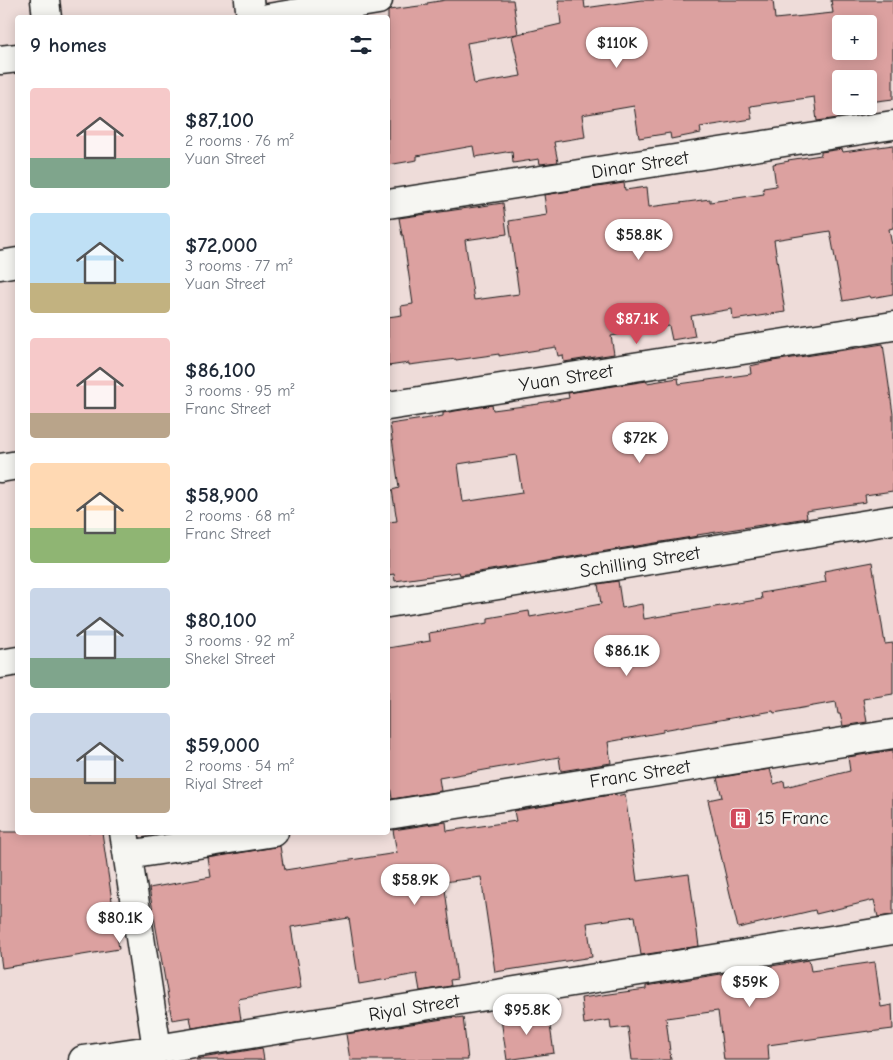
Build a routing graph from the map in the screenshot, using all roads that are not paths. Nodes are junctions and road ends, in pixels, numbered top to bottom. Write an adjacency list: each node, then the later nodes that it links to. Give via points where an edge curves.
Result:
1 (45, 0): 4 (street)
2 (249, 0): 5 (street)
3 (378, 0): 6 (street)
4 (47, 15)
5 (252, 15)
6 (286, 15)
7 (15, 58): 8 (street)
8 (0, 60)
9 (893, 125): 10 (street, Dinar Street)
10 (390, 204)
11 (15, 262): 12 (street)
12 (0, 265)
13 (893, 326): 14 (street, Yuan Street)
14 (390, 406)
15 (15, 466): 16 (street)
16 (0, 468)
17 (893, 520): 18 (street, Schilling Street)
18 (390, 603)
19 (15, 662): 20 (street)
20 (0, 664)
21 (893, 734): 22 (street, Franc Street)
22 (390, 815)
23 (237, 835): 24 (street)
24 (126, 844): 26 (street)
25 (893, 930): 26 (street, Riyal Street)
26 (157, 1050): 27 (street, Riyal Street)
27 (83, 1060)

